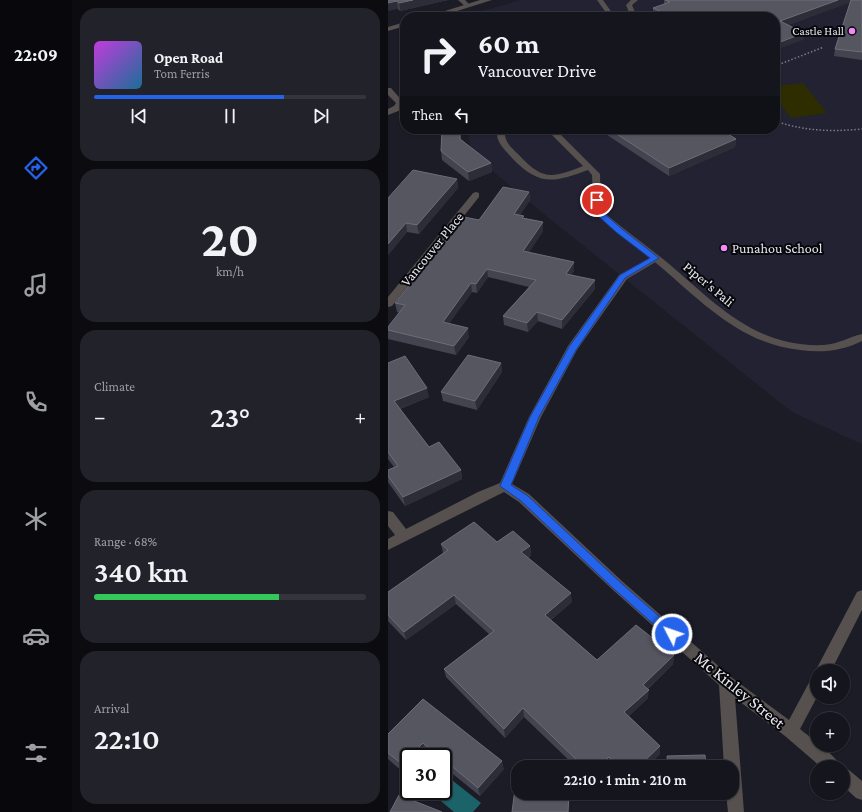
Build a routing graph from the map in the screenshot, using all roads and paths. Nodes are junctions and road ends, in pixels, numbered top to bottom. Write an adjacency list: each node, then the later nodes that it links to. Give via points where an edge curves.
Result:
1 (461, 0): 6 (lane)
2 (488, 0): 6 (street)
3 (600, 0): 8 (lane)
4 (608, 0): 9 (lane)
5 (635, 0): 10 (lane, via 629,5)
6 (468, 6): 7 (street)
7 (447, 12)
8 (608, 12)
9 (616, 12)
10 (632, 12)
11 (400, 25): 12 (street)
12 (388, 29)
13 (824, 47): 14 (path)
14 (780, 64)
15 (388, 90): 16 (street, via 400,104 398,108)
16 (388, 112)
17 (780, 123): 18 (path, via 792,128 829,133)
18 (862, 129)
19 (502, 134): 21 (lane, via 502,142 536,174 560,177)
20 (555, 134): 21 (lane, Piper's Pali)
21 (589, 167): 23 (lane, Piper's Pali, via 596,174 597,211)
22 (476, 194): 24 (street, Vancouver Place)
23 (655, 258): 25 (lane, Piper's Pali, via 731,321 753,334 780,344 821,350 847,345); 26 (street, via 623,277 572,349 535,417)
24 (388, 304)
25 (862, 337)
26 (505, 486): 28 (street); 32 (street, Mc Kinley Street, via 524,498)
27 (388, 516): 28 (street)
28 (403, 536): 29 (street)
29 (388, 545)
30 (862, 596): 31 (street)
31 (827, 664)
32 (726, 682): 34 (street, Mc Kinley Street); 38 (street)
33 (810, 695): 34 (street)
34 (791, 731): 35 (street, Mc Kinley Street)
35 (825, 760)
36 (850, 782): 37 (street)
37 (862, 792)
38 (736, 812)

